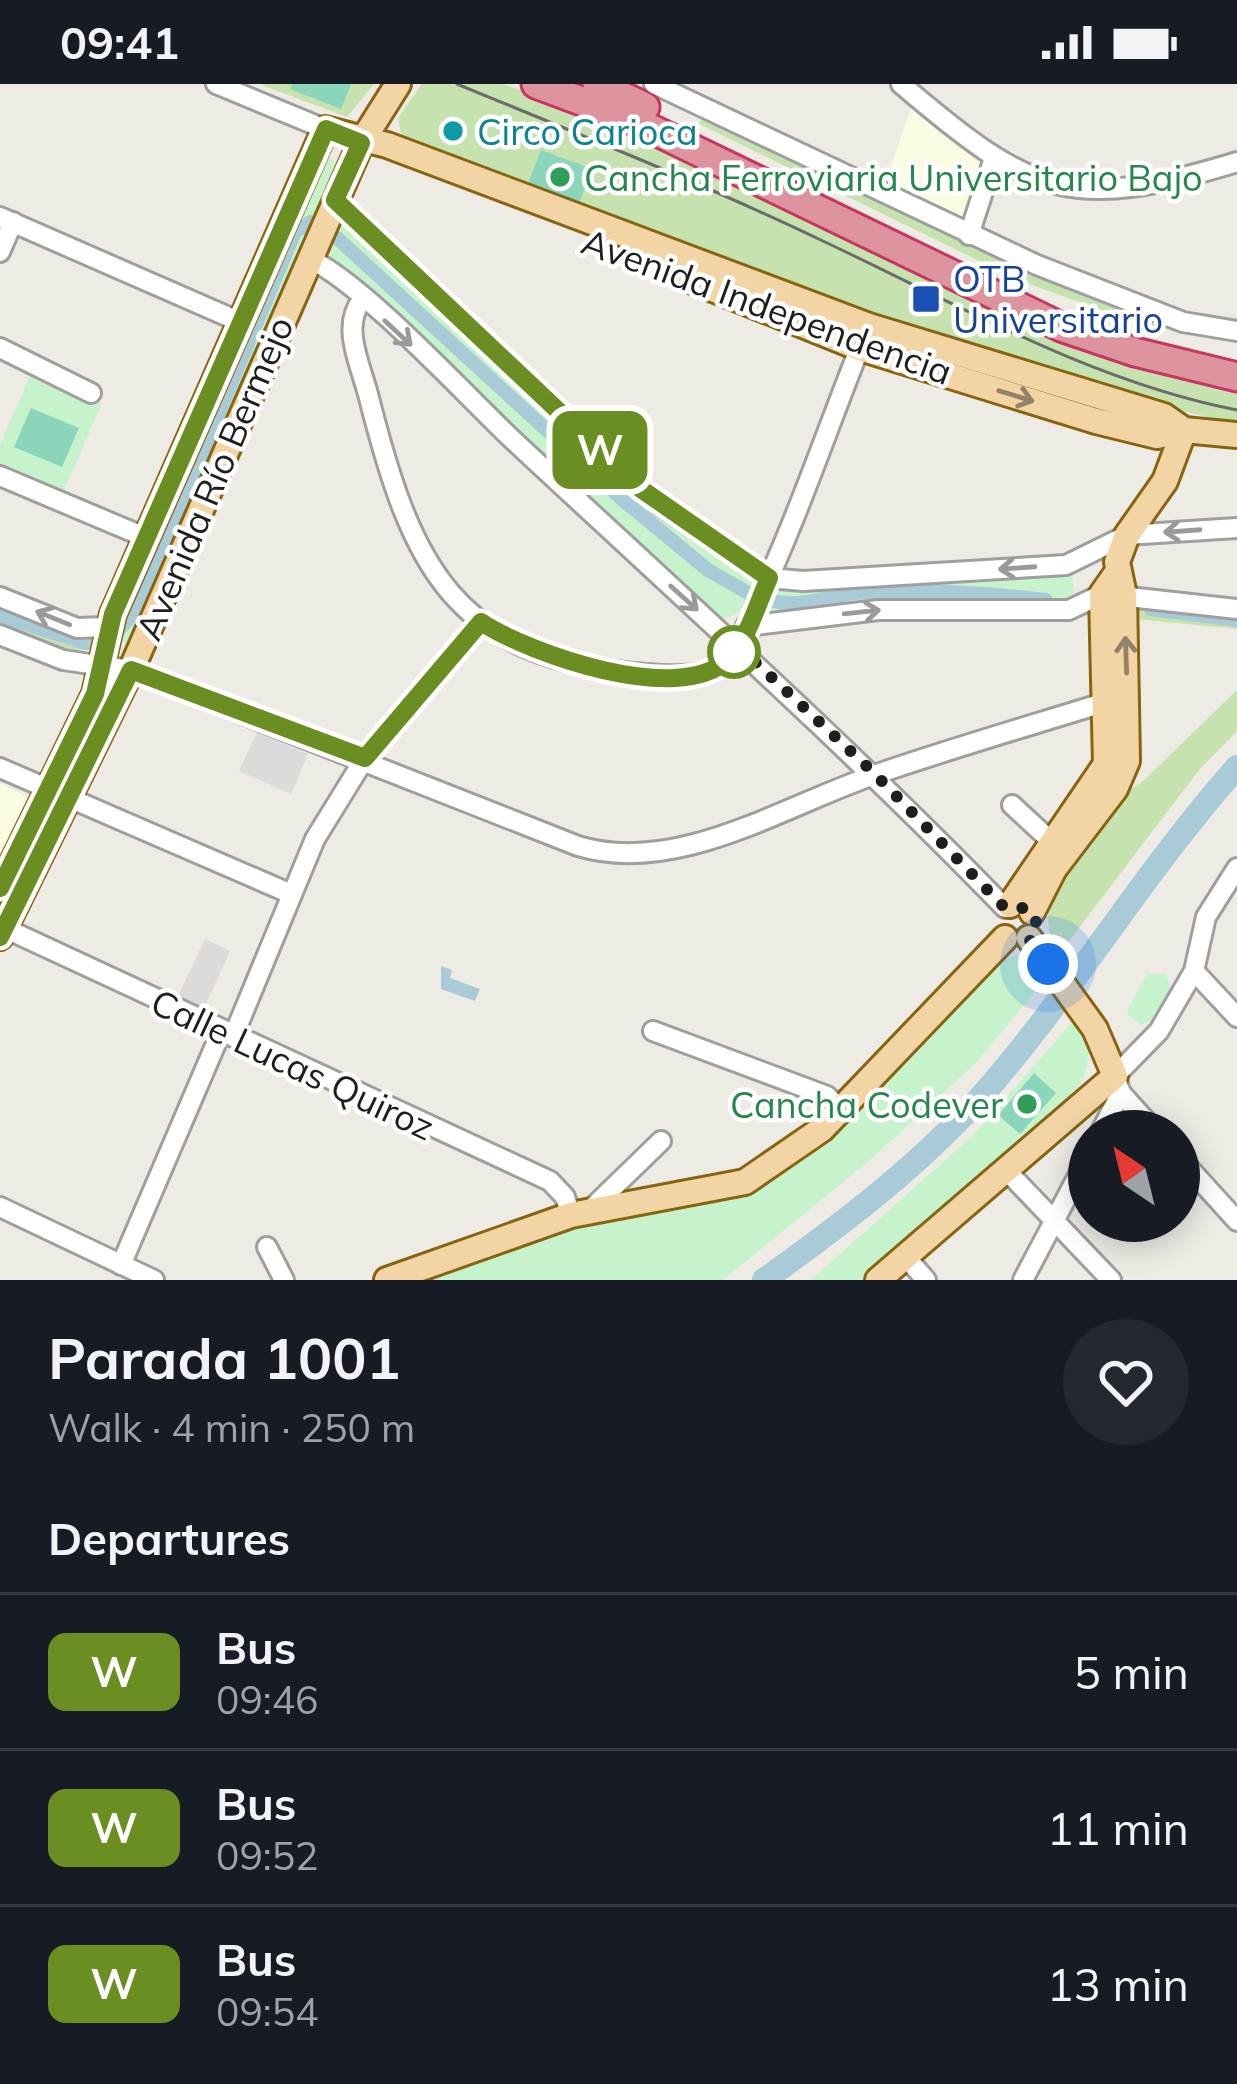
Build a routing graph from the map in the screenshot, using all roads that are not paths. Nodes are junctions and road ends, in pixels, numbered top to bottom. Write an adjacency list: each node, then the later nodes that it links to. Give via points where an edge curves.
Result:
1 (216, 84): 9 (street, Avenida Independencia)
2 (398, 84): 10 (main road, Avenida Río Bermejo)
3 (536, 84): 25 (highway, via 635,122 1042,319)
4 (597, 84): 21 (highway, via 1026,296)
5 (654, 84): 8 (street)
6 (707, 84): 8 (street)
7 (901, 84): 11 (street)
8 (699, 104): 15 (street)
9 (326, 129): 10 (main road, Avenida Independencia); 19 (main road, Avenida Río Bermejo)
10 (361, 143): 13 (main road, Avenida Río Bermejo); 22 (main road, Avenida Independencia, via 375,158)
11 (994, 158): 12 (street, via 1041,182 1103,192); 15 (street)
12 (1237, 162)
13 (335, 200): 17 (main road, Avenida Río Bermejo); 33 (street, via 641,489)
14 (7, 219): 16 (street); 19 (street)
15 (968, 235): 21 (street)
16 (0, 252)
17 (308, 259): 18 (street); 43 (main road, Avenida Río Bermejo)
18 (362, 300): 37 (street, via 351,325 398,507 440,582); 41 (street, one-way to 41)
19 (238, 321): 32 (main road, Avenida Río Bermejo)
20 (1237, 332): 21 (street)
21 (1179, 335): 24 (highway)
22 (864, 337): 27 (main road, Avenida Independencia, via 1133,431); 33 (street)
23 (0, 348): 26 (street)
24 (1237, 359)
25 (1237, 377)
26 (92, 393)
27 (1184, 430): 28 (main road, Avenida Independencia); 31 (main road, via 1165,481)
28 (1237, 435)
29 (0, 476): 32 (street)
30 (1237, 528): 31 (street, one-way to 31)
31 (1127, 536): 33 (street, one-way to 33, via 1066,565); 34 (main road)
32 (146, 538): 39 (main road, Avenida Río Bermejo)
33 (769, 578): 38 (street)
34 (1114, 588): 36 (street); 38 (street, one-way to 34, via 878,610 1070,610); 44 (main road); 54 (main road, one-way to 34, via 1054,869 1127,761)
35 (0, 597): 39 (street, one-way to 35, via 77,628)
36 (1237, 609)
37 (481, 622): 41 (street, via 532,652 605,671 706,673); 45 (street)
38 (746, 626): 41 (street)
39 (108, 627): 42 (main road, Avenida Río Bermejo)
40 (0, 635): 42 (street, via 63,660)
41 (738, 646): 47 (street)
42 (101, 664): 43 (street); 48 (main road, Avenida Río Bermejo)
43 (131, 670): 45 (street); 48 (main road, Avenida Río Bermejo)
44 (1106, 702): 47 (street); 50 (main road, via 1106,764)
45 (365, 758): 47 (street, via 578,846 628,856 709,837); 53 (street)
46 (0, 768): 48 (street)
47 (875, 774): 54 (street)
48 (61, 794): 52 (main road, Avenida Río Bermejo); 53 (street); 55 (main road, Avenida Río Bermejo)
49 (1012, 805): 50 (street)
50 (1052, 841): 54 (main road)
51 (1237, 868): 57 (street, via 1206,917)
52 (0, 889)
53 (289, 893): 60 (street)
54 (1016, 908): 56 (main road, via 997,923)
55 (1, 930): 60 (street, Calle Lucas Quiroz)
56 (1017, 938): 61 (main road, via 1086,1016); 62 (main road)
57 (1194, 971): 58 (street); 61 (street)
58 (1237, 1017)
59 (653, 1031): 62 (street)
60 (227, 1035): 70 (street, Calle Lucas Quiroz, via 550,1181); 75 (street)
61 (1118, 1085): 63 (street); 64 (street); 66 (main road)
62 (841, 1108): 70 (main road, via 784,1160 745,1182)
63 (1109, 1110)
64 (1138, 1110)
65 (661, 1141): 70 (street)
66 (1005, 1169): 71 (street); 74 (main road)
67 (1200, 1180): 72 (street)
68 (1068, 1195): 71 (street)
69 (0, 1207): 75 (street)
70 (581, 1212): 78 (main road)
71 (1055, 1220): 81 (street); 82 (street)
72 (1237, 1221)
73 (267, 1247): 77 (street)
74 (905, 1256): 79 (main road); 80 (street)
75 (121, 1264): 76 (street)
76 (154, 1280)
77 (284, 1280)
78 (387, 1280)
79 (878, 1280)
80 (926, 1280)
81 (1023, 1280)
82 (1111, 1280)

